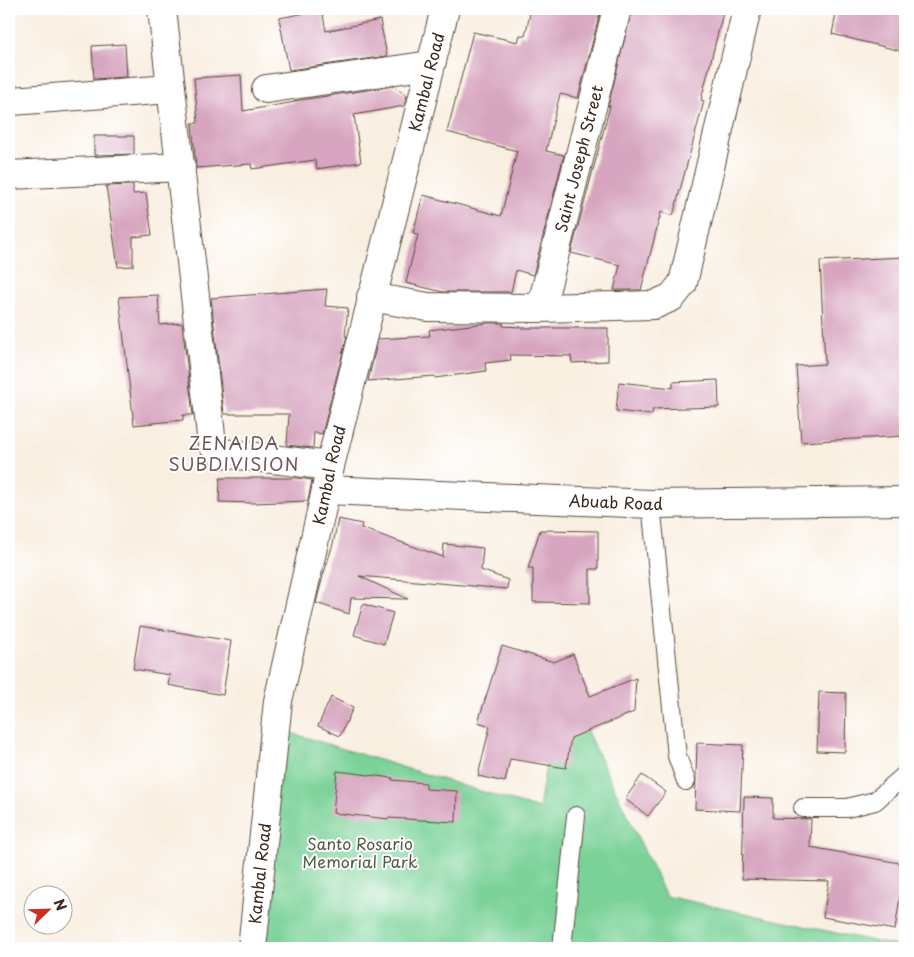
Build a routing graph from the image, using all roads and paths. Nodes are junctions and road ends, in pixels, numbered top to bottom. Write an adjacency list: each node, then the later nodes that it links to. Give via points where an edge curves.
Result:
1 (162, 9): 6 (street, Abuab Road)
2 (445, 9): 5 (street, Kambal Road)
3 (617, 9): 12 (street, Saint Joseph Street)
4 (747, 9): 12 (street, via 684,283 672,297 654,304)
5 (430, 65): 7 (street); 11 (street, Kambal Road)
6 (170, 89): 8 (street); 9 (street, Abuab Road)
7 (266, 89)
8 (12, 102)
9 (181, 167): 10 (street); 13 (street, Abuab Road, via 212,444 222,453)
10 (9, 175)
11 (371, 297): 12 (street, via 428,307); 13 (street, Kambal Road)
12 (541, 308)
13 (328, 478): 15 (street, Abuab Road); 20 (street, Kambal Road, via 278,701)
14 (905, 501): 15 (street, Abuab Road)
15 (651, 504): 17 (lane, via 677,756)
16 (905, 775): 18 (lane, via 875,801 847,808)
17 (686, 781)
18 (803, 808)
19 (576, 816): 21 (lane)
20 (252, 948)
21 (562, 948)

